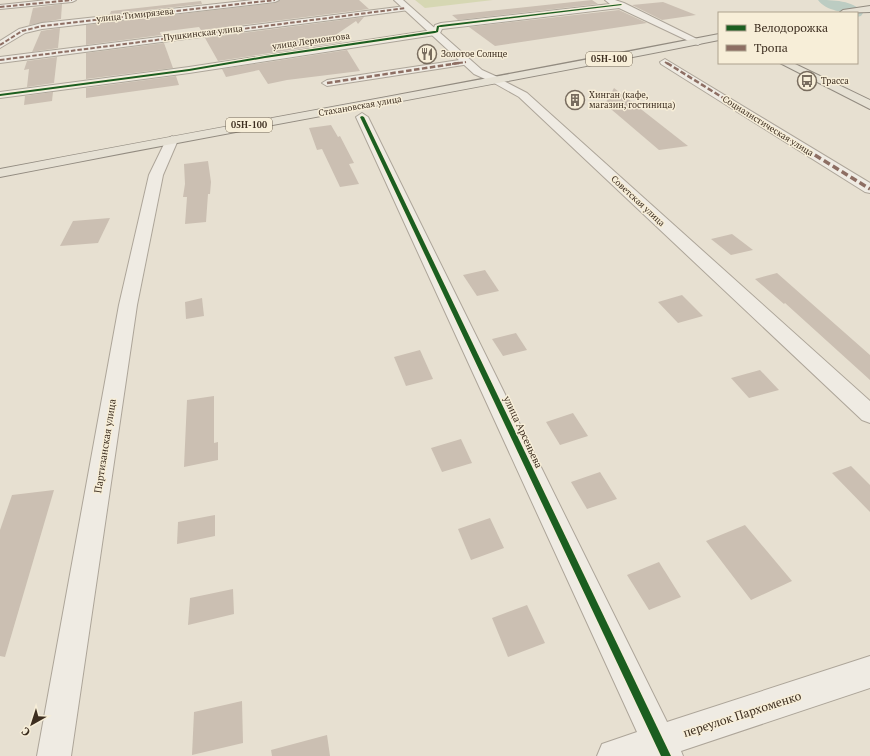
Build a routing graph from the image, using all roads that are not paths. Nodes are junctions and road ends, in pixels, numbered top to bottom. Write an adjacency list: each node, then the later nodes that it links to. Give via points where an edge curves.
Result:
1 (72, 0): 6 (street)
2 (275, 0): 13 (street, улица Тимирязева, via 42,26 22,31)
3 (398, 0): 7 (street, Советская улица)
4 (608, 0): 5 (street)
5 (621, 5): 10 (street, улица Лермонтова, via 441,26); 12 (street)
6 (0, 7)
7 (406, 8): 10 (street, Советская улица); 14 (street, Пушкинская улица)
8 (870, 9): 9 (main road)
9 (850, 12)
10 (435, 32): 15 (street, Советская улица); 20 (street, улица Лермонтова, via 189,70)
11 (718, 37): 12 (main road, Стахановская улица / 05Н-100)
12 (698, 42): 18 (main road, Стахановская улица / 05Н-100)
13 (0, 45)
14 (0, 60)
15 (466, 62): 18 (street, Советская улица, via 478,72); 19 (street)
16 (665, 62): 25 (street, Социалистическая улица)
17 (787, 64): 21 (main road)
18 (498, 81): 23 (main road, Стахановская улица / 05Н-100); 26 (street, Советская улица, via 523,95)
19 (327, 83)
20 (0, 95)
21 (870, 105)
22 (362, 117): 28 (street, улица Арсеньева)
23 (172, 140): 24 (main road, Стахановская улица / 05Н-100); 29 (street, Партизанская улица, via 156,175 128,305)
24 (0, 173)
25 (870, 189)
26 (870, 414)
27 (870, 672): 28 (street, переулок Пархоменко)
28 (662, 749): 30 (street, переулок Пархоменко)
29 (54, 756)
30 (614, 756)

